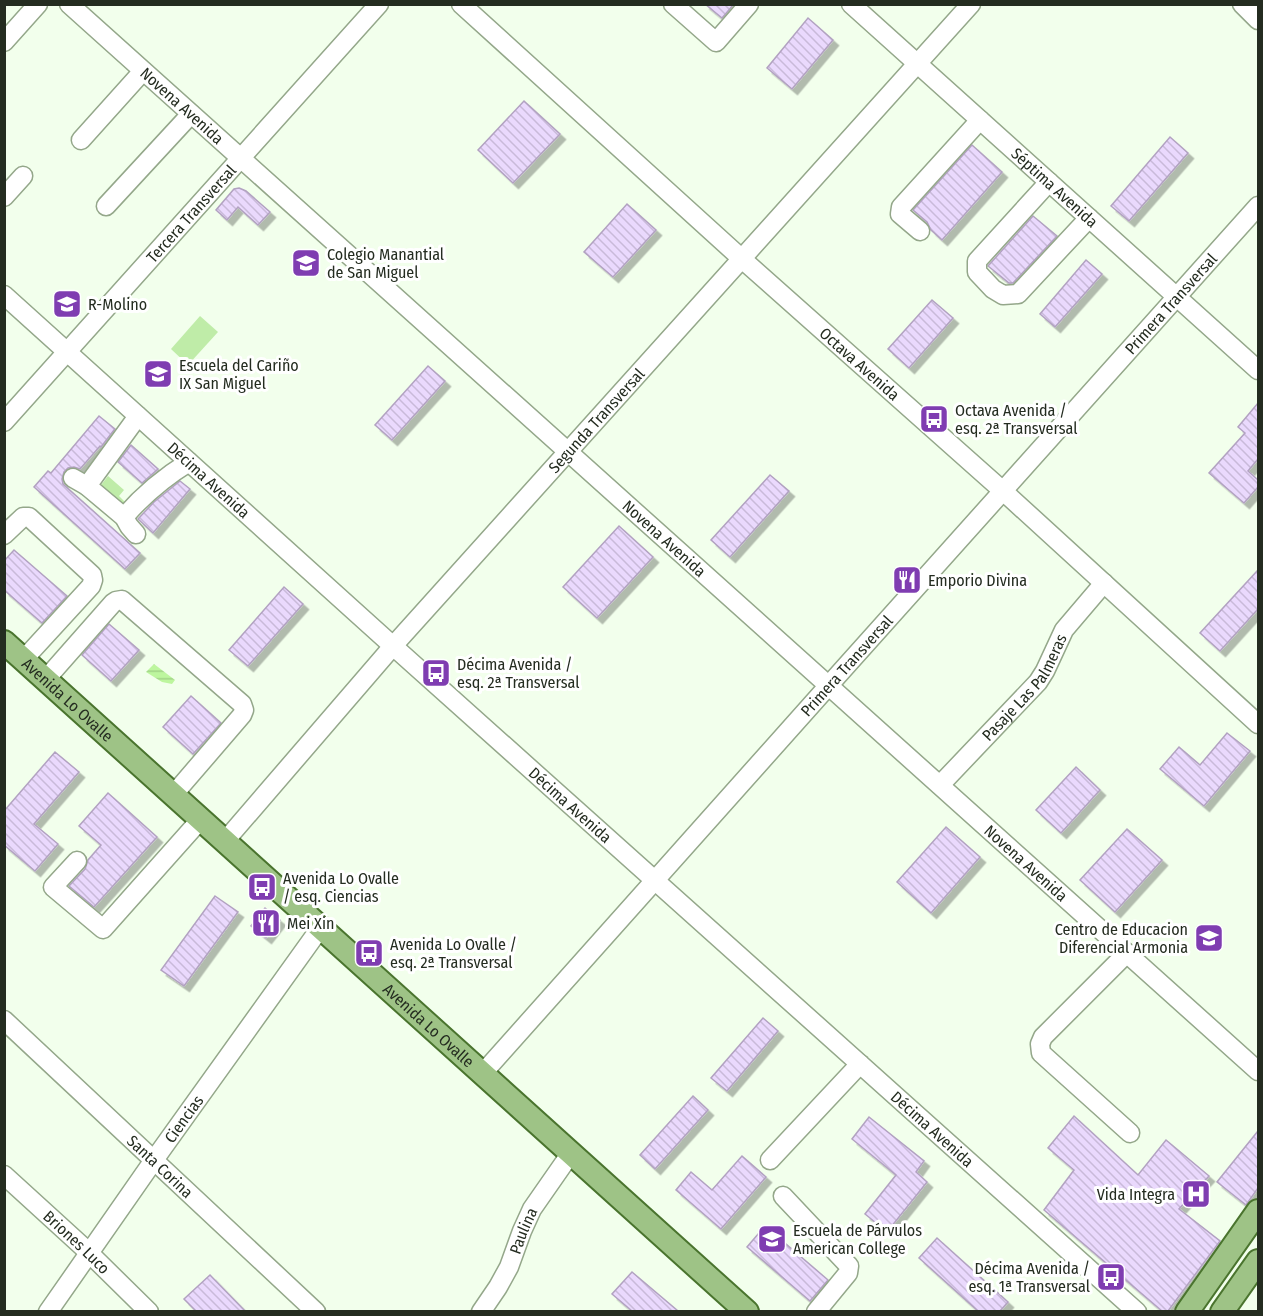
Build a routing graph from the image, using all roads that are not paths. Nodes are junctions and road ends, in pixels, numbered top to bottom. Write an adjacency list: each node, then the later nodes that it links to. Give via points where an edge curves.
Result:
1 (38, 4): 11 (street)
2 (69, 4): 13 (street, Novena Avenida)
3 (379, 4): 17 (street, Tercera Transversal)
4 (461, 4): 25 (street, Octava Avenida)
5 (673, 4): 6 (street, via 716,42)
6 (749, 4)
7 (851, 4): 12 (street, Séptima Avenida)
8 (971, 4): 12 (street, Segunda Transversal)
9 (1242, 4): 10 (street)
10 (1258, 20)
11 (4, 42)
12 (917, 64): 15 (street, Séptima Avenida); 25 (street, Segunda Transversal)
13 (143, 71): 14 (street, Novena Avenida); 16 (street)
14 (190, 114): 17 (street, Novena Avenida); 22 (street)
15 (980, 120): 19 (street, Séptima Avenida); 24 (street, via 901,207 900,214)
16 (81, 140)
17 (241, 159): 28 (street, Tercera Transversal); 32 (street, Novena Avenida)
18 (23, 176): 20 (street)
19 (1049, 182): 23 (street, Séptima Avenida); 23 (street, via 977,261 977,272 993,289 1003,295 1018,294)
20 (4, 197)
21 (1258, 206): 27 (street, Primera Transversal)
22 (106, 207)
23 (1089, 218): 27 (street, Séptima Avenida)
24 (920, 231)
25 (742, 259): 32 (street, Segunda Transversal); 34 (street, Octava Avenida)
26 (4, 296): 28 (street, Décima Avenida)
27 (1177, 297): 29 (street, Séptima Avenida); 34 (street, Primera Transversal)
28 (68, 352): 30 (street, Décima Avenida); 31 (street, Tercera Transversal)
29 (1258, 370)
30 (138, 416): 33 (street, Décima Avenida); 35 (street, via 80,482)
31 (4, 422)
32 (568, 452): 40 (street, Segunda Transversal); 43 (street, Novena Avenida)
33 (189, 462): 35 (street, via 151,489); 40 (street, Décima Avenida)
34 (1003, 491): 38 (street, Octava Avenida); 43 (street, Primera Transversal)
35 (124, 517): 36 (street)
36 (136, 534)
37 (4, 535): 41 (street, via 23,517 29,517 93,580)
38 (1104, 583): 44 (street, Octava Avenida); 45 (street, Pasaje Las Palmeras, via 1064,630 1038,682)
39 (4, 642): 41 (main road, Avenida Lo Ovalle)
40 (393, 646): 48 (street, Segunda Transversal); 50 (street, Décima Avenida)
41 (24, 659): 42 (main road, Avenida Lo Ovalle)
42 (46, 680): 46 (main road, Avenida Lo Ovalle); 46 (street, via 113,603 122,600 242,705 242,715)
43 (829, 685): 45 (street, Novena Avenida); 50 (street, Primera Transversal)
44 (1258, 724)
45 (940, 785): 52 (street, Novena Avenida)
46 (174, 794): 47 (main road, Avenida Lo Ovalle)
47 (201, 819): 48 (main road, Avenida Lo Ovalle); 49 (street, via 103,929 53,887)
48 (225, 841): 51 (main road, Avenida Lo Ovalle)
49 (77, 861)
50 (655, 880): 54 (street, Décima Avenida); 56 (street, Primera Transversal)
51 (321, 927): 56 (main road, Avenida Lo Ovalle); 59 (street, Ciencias)
52 (1127, 953): 55 (street, Novena Avenida); 57 (street, via 1040,1044 1041,1053)
53 (4, 1020): 59 (street, Santa Corina)
54 (860, 1064): 60 (street); 72 (street, Décima Avenida)
55 (1258, 1071)
56 (483, 1073): 58 (main road, Avenida Lo Ovalle)
57 (1130, 1133)
58 (571, 1153): 66 (main road, Avenida Lo Ovalle); 70 (street, Paulina, via 532,1209 509,1267)
59 (154, 1160): 64 (street, Ciencias); 69 (street, Santa Corina)
60 (770, 1160)
61 (4, 1175): 64 (street, Briones Luco)
62 (783, 1196): 71 (street, via 849,1266 848,1273)
63 (1258, 1211): 73 (main road)
64 (89, 1253): 67 (street, Ciencias); 68 (street, Briones Luco)
65 (1258, 1261): 74 (main road)
66 (744, 1310)
67 (48, 1311)
68 (149, 1311)
69 (316, 1311)
70 (481, 1311)
71 (816, 1311)
72 (1137, 1311)
73 (1187, 1311)
74 (1222, 1311)

